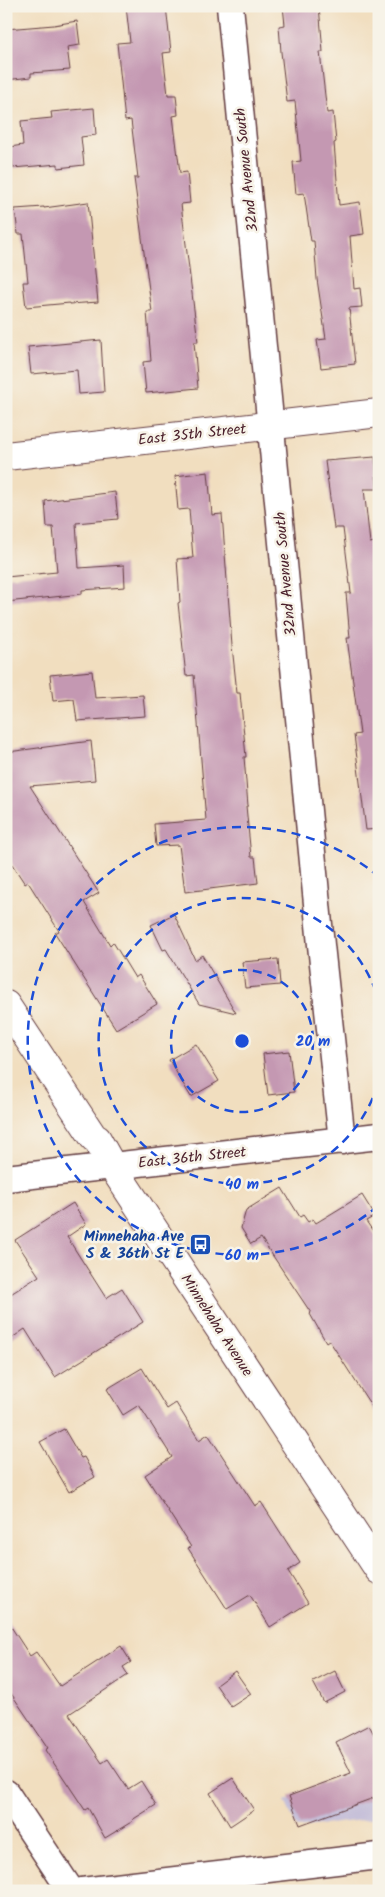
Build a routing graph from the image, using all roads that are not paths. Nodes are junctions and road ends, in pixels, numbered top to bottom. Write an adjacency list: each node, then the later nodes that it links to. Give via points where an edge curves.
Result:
1 (230, 6): 3 (street, 32nd Avenue South)
2 (379, 413): 3 (main road, East 35th Street)
3 (271, 425): 4 (main road, East 35th Street); 7 (street, 32nd Avenue South, via 320,945)
4 (6, 456)
5 (6, 1005): 8 (main road, Minnehaha Avenue)
6 (379, 1136): 7 (street, East 36th Street)
7 (342, 1141): 8 (street, East 36th Street)
8 (112, 1166): 9 (street, East 36th Street); 10 (main road, Minnehaha Avenue)
9 (6, 1178)
10 (379, 1570)
11 (6, 1793): 13 (street)
12 (379, 1856): 14 (street)
13 (71, 1891)
14 (82, 1891)

